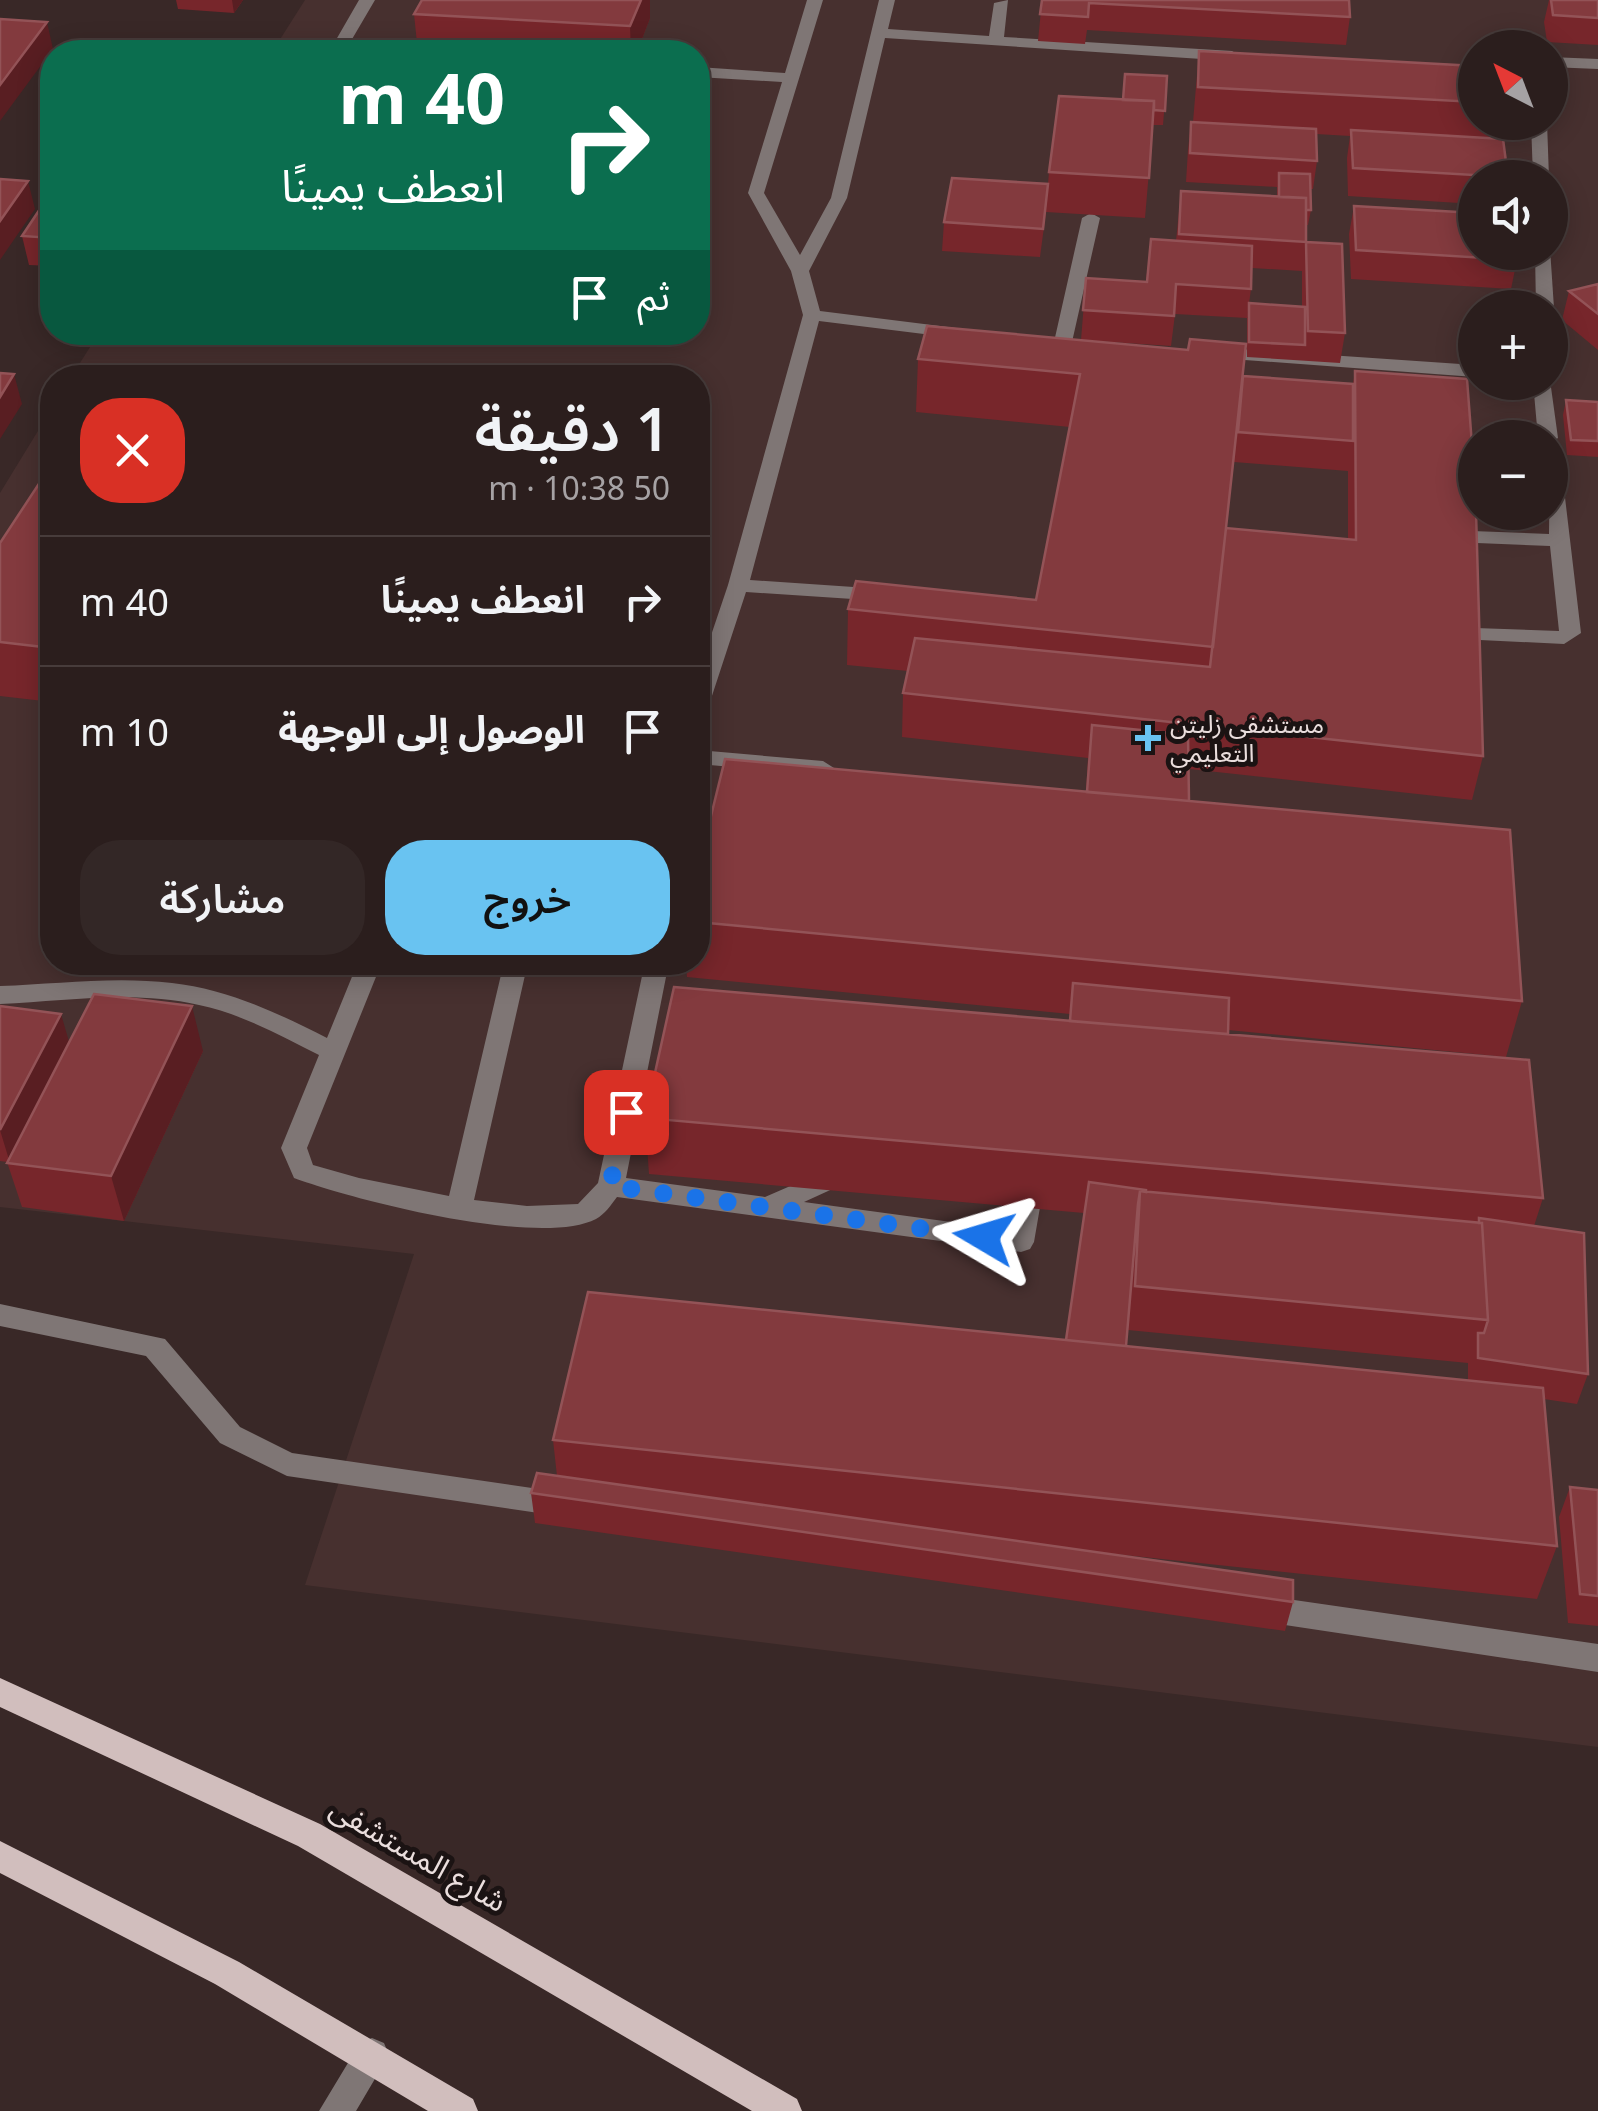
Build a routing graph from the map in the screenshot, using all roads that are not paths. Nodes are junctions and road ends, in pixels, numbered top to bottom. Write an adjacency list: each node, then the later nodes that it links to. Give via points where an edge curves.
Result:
1 (367, 0): 6 (street)
2 (815, 0): 12 (street)
3 (887, 0): 5 (street)
4 (1002, 3): 7 (street)
5 (878, 33): 7 (street); 14 (street, via 840,198)
6 (343, 40)
7 (996, 40): 8 (street)
8 (1258, 57)
9 (1568, 63): 10 (street)
10 (1598, 64)
11 (710, 73): 12 (street)
12 (791, 78): 14 (street, via 756,193)
13 (1091, 218): 17 (street)
14 (800, 271): 15 (street)
15 (812, 315): 16 (street); 23 (street)
16 (970, 334)
17 (1063, 342)
18 (1182, 351): 19 (street)
19 (1458, 370)
20 (1559, 530): 21 (street)
21 (1560, 540): 22 (street, via 1472,537 1458,548); 25 (street, via 1570,633 1564,638 1467,626)
22 (1462, 582)
23 (738, 585): 24 (street); 26 (street)
24 (896, 596)
25 (1429, 632)
26 (710, 670)
27 (710, 758): 28 (street)
28 (853, 771)
29 (365, 975): 33 (street)
30 (513, 975): 37 (street)
31 (654, 975): 36 (street)
32 (0, 995): 33 (street, via 156,990 198,996 248,1010)
33 (334, 1052): 37 (street, via 294,1148 302,1170 326,1182)
34 (871, 1160): 38 (street)
35 (996, 1179): 38 (street, via 1031,1184 1021,1242)
36 (610, 1186): 37 (street, via 584,1213); 38 (street)
37 (459, 1209)
38 (764, 1209)
39 (0, 1316): 40 (street, via 155,1347 230,1435 286,1464)
40 (600, 1510)
41 (1226, 1603): 42 (street)
42 (1598, 1658)
43 (0, 1692): 48 (main road, شارع المستشفى, via 309,1835)
44 (0, 1856): 45 (main road)
45 (372, 2056): 46 (street); 47 (main road)
46 (336, 2111)
47 (462, 2111)
48 (784, 2111)

